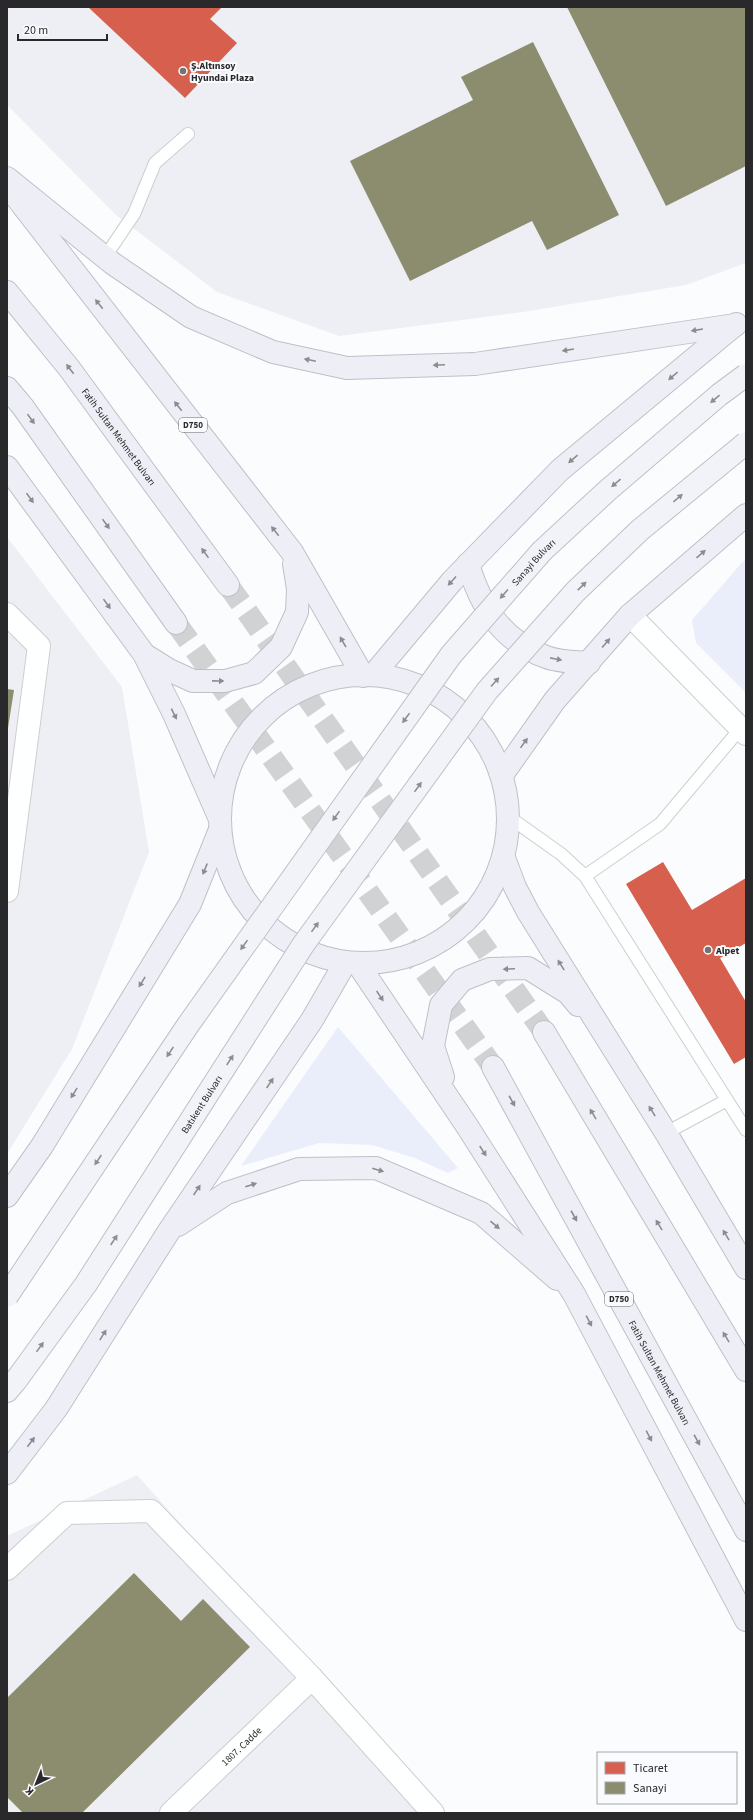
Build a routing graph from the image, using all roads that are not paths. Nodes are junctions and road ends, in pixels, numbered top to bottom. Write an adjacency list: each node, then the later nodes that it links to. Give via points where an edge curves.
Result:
1 (188, 134): 4 (lane, via 155,163 134,214)
2 (7, 178): 4 (highway)
3 (7, 186): 12 (highway, D750, one-way to 3)
4 (105, 257): 6 (highway, one-way to 4, via 475,364 347,368 273,352 191,317)
5 (7, 292): 14 (highway, Fatih Sultan Mehmet Bulvarı, one-way to 5, via 69,368)
6 (741, 320): 13 (highway, one-way to 13, via 560,470)
7 (746, 375): 40 (main road, Sanayi Bulvarı, one-way to 40, bridge, via 608,490 542,551 451,655 193,1019)
8 (7, 388): 17 (highway, one-way to 17)
9 (746, 442): 42 (main road, Batıkent Bulvarı, one-way to 9, bridge, via 86,1284 303,945 488,691 575,592 640,530)
10 (7, 467): 18 (highway, one-way to 18)
11 (746, 515): 16 (highway, one-way to 11)
12 (292, 552): 18 (highway, one-way to 12, via 193,681 225,681 254,673 282,647 297,612 298,589); 20 (highway, D750, one-way to 12)
13 (468, 564): 19 (highway, one-way to 19, via 486,610 504,632 546,657); 20 (highway, one-way to 20)
14 (228, 585)
15 (7, 614): 27 (street, via 39,646)
16 (630, 615): 19 (highway, one-way to 16); 21 (street)
17 (176, 623)
18 (144, 654): 24 (highway, one-way to 24, via 178,720)
19 (589, 662): 22 (highway, one-way to 19, via 555,700)
20 (368, 675): 22 (highway, via 408,682 442,698 478,731); 24 (highway, via 324,680 279,701 244,737 223,782)
21 (743, 732): 26 (lane, via 660,824)
22 (502, 775): 23 (highway)
23 (509, 817): 25 (highway); 26 (lane, via 561,854)
24 (220, 826): 28 (highway, via 232,881 262,922 310,955); 36 (highway, one-way to 36, via 190,904 42,1146)
25 (504, 858): 28 (highway, via 482,904 447,938 401,959); 30 (highway, one-way to 25, via 528,912)
26 (585, 876): 32 (lane)
27 (7, 891)
28 (352, 963): 33 (highway, one-way to 33); 37 (highway, one-way to 28)
29 (544, 1032): 41 (highway, one-way to 29)
30 (605, 1036): 33 (highway, one-way to 33, via 568,993 528,968 490,969 462,980 441,1005 433,1046 444,1084); 35 (highway, one-way to 30)
31 (493, 1067): 44 (highway, Fatih Sultan Mehmet Bulvarı / D750, one-way to 44)
32 (727, 1100): 34 (lane); 35 (lane)
33 (467, 1126): 39 (highway, one-way to 39)
34 (746, 1130)
35 (666, 1134): 38 (highway, one-way to 35)
36 (7, 1196)
37 (169, 1231): 39 (highway, one-way to 39, via 227,1193 299,1169 376,1168 481,1213); 43 (highway, one-way to 37, via 56,1409)
38 (746, 1268)
39 (574, 1294): 46 (highway, one-way to 46)
40 (7, 1296)
41 (746, 1370)
42 (12, 1385)
43 (7, 1473)
44 (746, 1530)
45 (7, 1569): 47 (street, via 67,1513 151,1511)
46 (746, 1620)
47 (312, 1678): 48 (street, 1807. Cadde); 49 (street)
48 (171, 1813)
49 (433, 1813)

